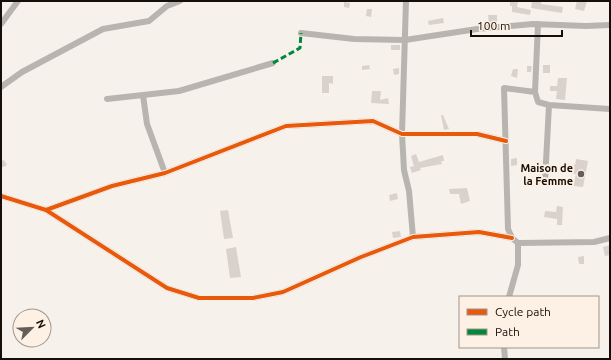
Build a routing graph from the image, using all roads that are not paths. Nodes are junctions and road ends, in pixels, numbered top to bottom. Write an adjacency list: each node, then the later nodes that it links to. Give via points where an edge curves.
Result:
1 (18, 1): 4 (street)
2 (180, 1): 10 (street, via 167,6 149,21 103,28 22,72)
3 (406, 1): 8 (street)
4 (1, 24)
5 (538, 24): 6 (street); 8 (street); 11 (street)
6 (610, 25)
7 (301, 33): 8 (street, via 354,39)
8 (405, 40): 16 (street)
9 (274, 63): 12 (street, via 179,91)
10 (1, 87)
11 (535, 92): 14 (street, via 538,102); 17 (street, via 504,88)
12 (143, 95): 13 (street); 18 (street, via 147,124)
13 (107, 99)
14 (549, 105): 15 (street); 19 (street)
15 (610, 110)
16 (402, 134): 17 (street, via 477,134); 18 (street, via 373,120 286,126); 22 (street)
17 (506, 141): 23 (street, via 508,229)
18 (165, 173): 21 (street, via 112,186)
19 (545, 181)
20 (1, 196): 21 (street)
21 (46, 210): 22 (street, via 167,288 199,298 253,298 283,292 360,257)
22 (413, 237): 23 (street, via 479,232)
23 (512, 238): 25 (street)
24 (610, 238): 25 (street, via 594,242)
25 (518, 243): 26 (street, via 518,265)
26 (509, 296)
27 (504, 348): 28 (street)
28 (504, 359)

